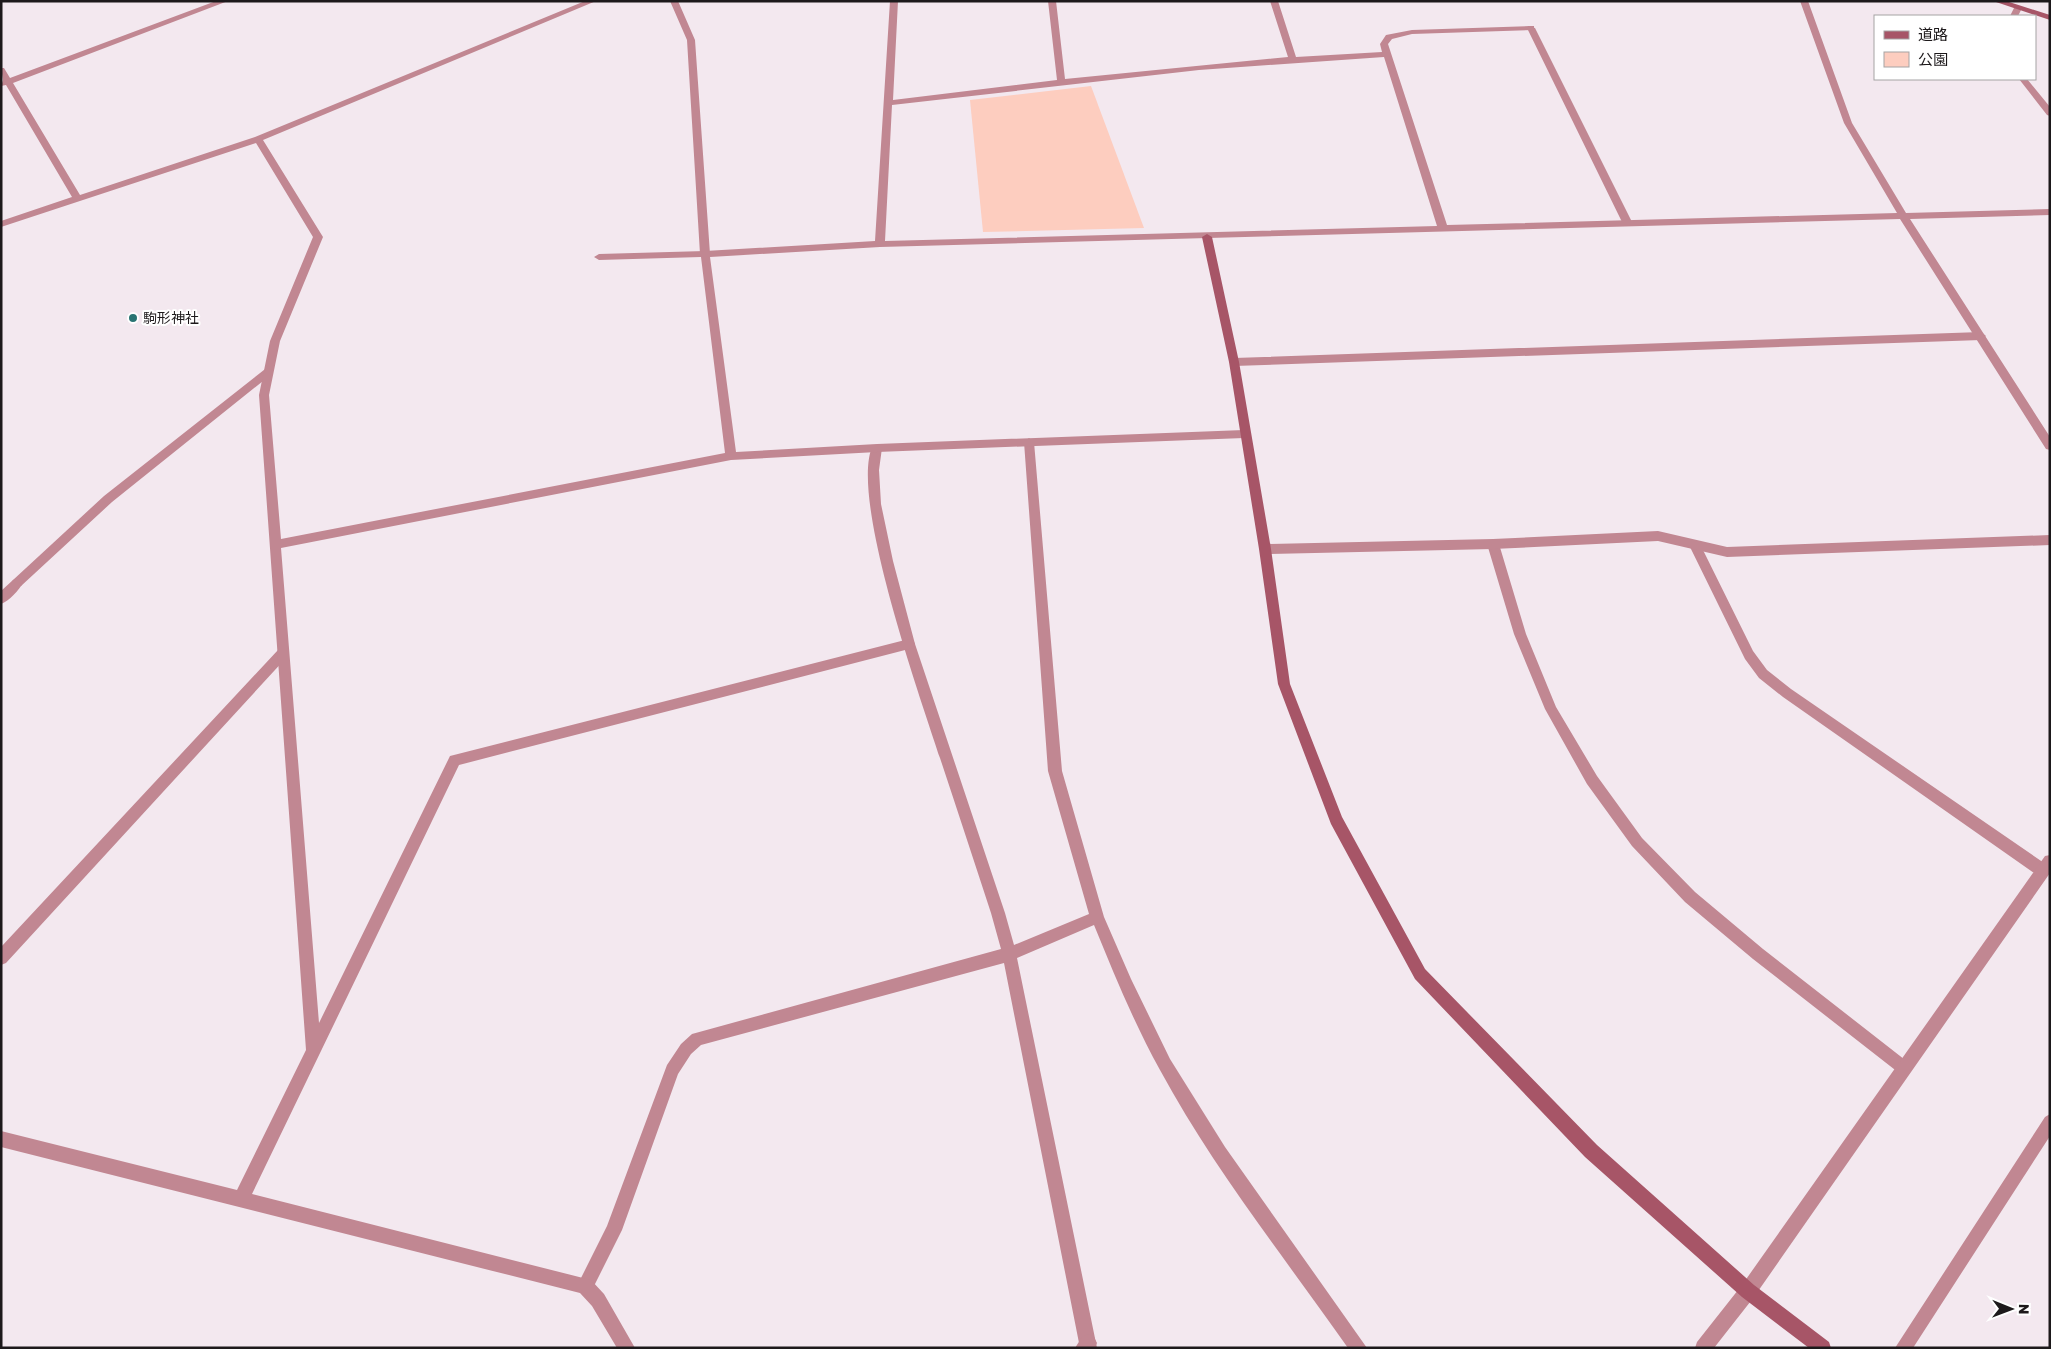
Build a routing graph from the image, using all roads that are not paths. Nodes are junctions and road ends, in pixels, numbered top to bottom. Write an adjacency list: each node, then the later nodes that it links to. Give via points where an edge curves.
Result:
1 (224, 1): 18 (street)
2 (592, 1): 21 (street)
3 (674, 1): 30 (street, via 691,40)
4 (894, 1): 19 (street)
5 (1052, 1): 17 (street)
6 (1274, 1): 14 (street)
7 (1804, 1): 24 (street, via 1848,123)
8 (1997, 1): 9 (street)
9 (2016, 12): 10 (street)
10 (2033, 15)
11 (2036, 16): 12 (street)
12 (2050, 18)
13 (1385, 54): 14 (street); 25 (street, via 1384,44 1398,33 1531,28); 27 (street)
14 (1292, 58): 17 (street)
15 (1, 70): 18 (street)
16 (2024, 80): 20 (street)
17 (1061, 82): 19 (street)
18 (5, 83): 22 (street)
19 (889, 103): 29 (street)
20 (2050, 114)
21 (258, 139): 22 (street); 34 (street, via 318,237 275,340)
22 (78, 199): 26 (street)
23 (2050, 212): 24 (street)
24 (1903, 216): 25 (street); 32 (street)
25 (1627, 222): 27 (street)
26 (1, 224)
27 (1443, 229): 28 (street)
28 (1208, 237): 29 (street); 33 (street)
29 (880, 244): 30 (street)
30 (705, 254): 31 (street); 39 (street)
31 (599, 257)
32 (1980, 336): 33 (street); 37 (street)
33 (1234, 362): 35 (street)
34 (269, 370): 42 (street, via 264,395); 45 (street, via 108,499)
35 (1244, 434): 36 (street); 44 (street)
36 (1028, 442): 38 (street); 49 (street, via 1055,771)
37 (2050, 446)
38 (877, 448): 39 (street); 46 (street, via 873,470 875,504)
39 (731, 456): 42 (street)
40 (2050, 540): 43 (street, via 1727,552)
41 (1493, 544): 43 (street, via 1658,536); 44 (street); 53 (street, via 1520,634 1551,709 1592,780 1637,842 1690,897)
42 (274, 545): 47 (street)
43 (1696, 547): 48 (street, via 1749,655 1764,674 1787,693)
44 (1265, 549): 58 (street, via 1284,684 1336,820 1420,974 1591,1151)
45 (1, 599)
46 (910, 644): 50 (street); 52 (street, via 455,760)
47 (282, 654): 51 (street); 52 (street)
48 (2046, 865): 53 (street)
49 (1097, 917): 50 (street); 61 (street, via 1165,1064 1220,1153)
50 (1009, 954): 57 (street, via 697,1039 672,1070 614,1230); 59 (street)
51 (1, 958)
52 (314, 1052): 56 (street)
53 (1904, 1068): 58 (street)
54 (2050, 1122): 64 (street)
55 (1, 1139): 56 (street)
56 (242, 1198): 57 (street)
57 (585, 1286): 60 (street, via 598,1300)
58 (1748, 1291): 62 (street); 63 (street)
59 (1086, 1346)
60 (627, 1348)
61 (1359, 1348)
62 (1703, 1348)
63 (1823, 1348)
64 (1904, 1348)

